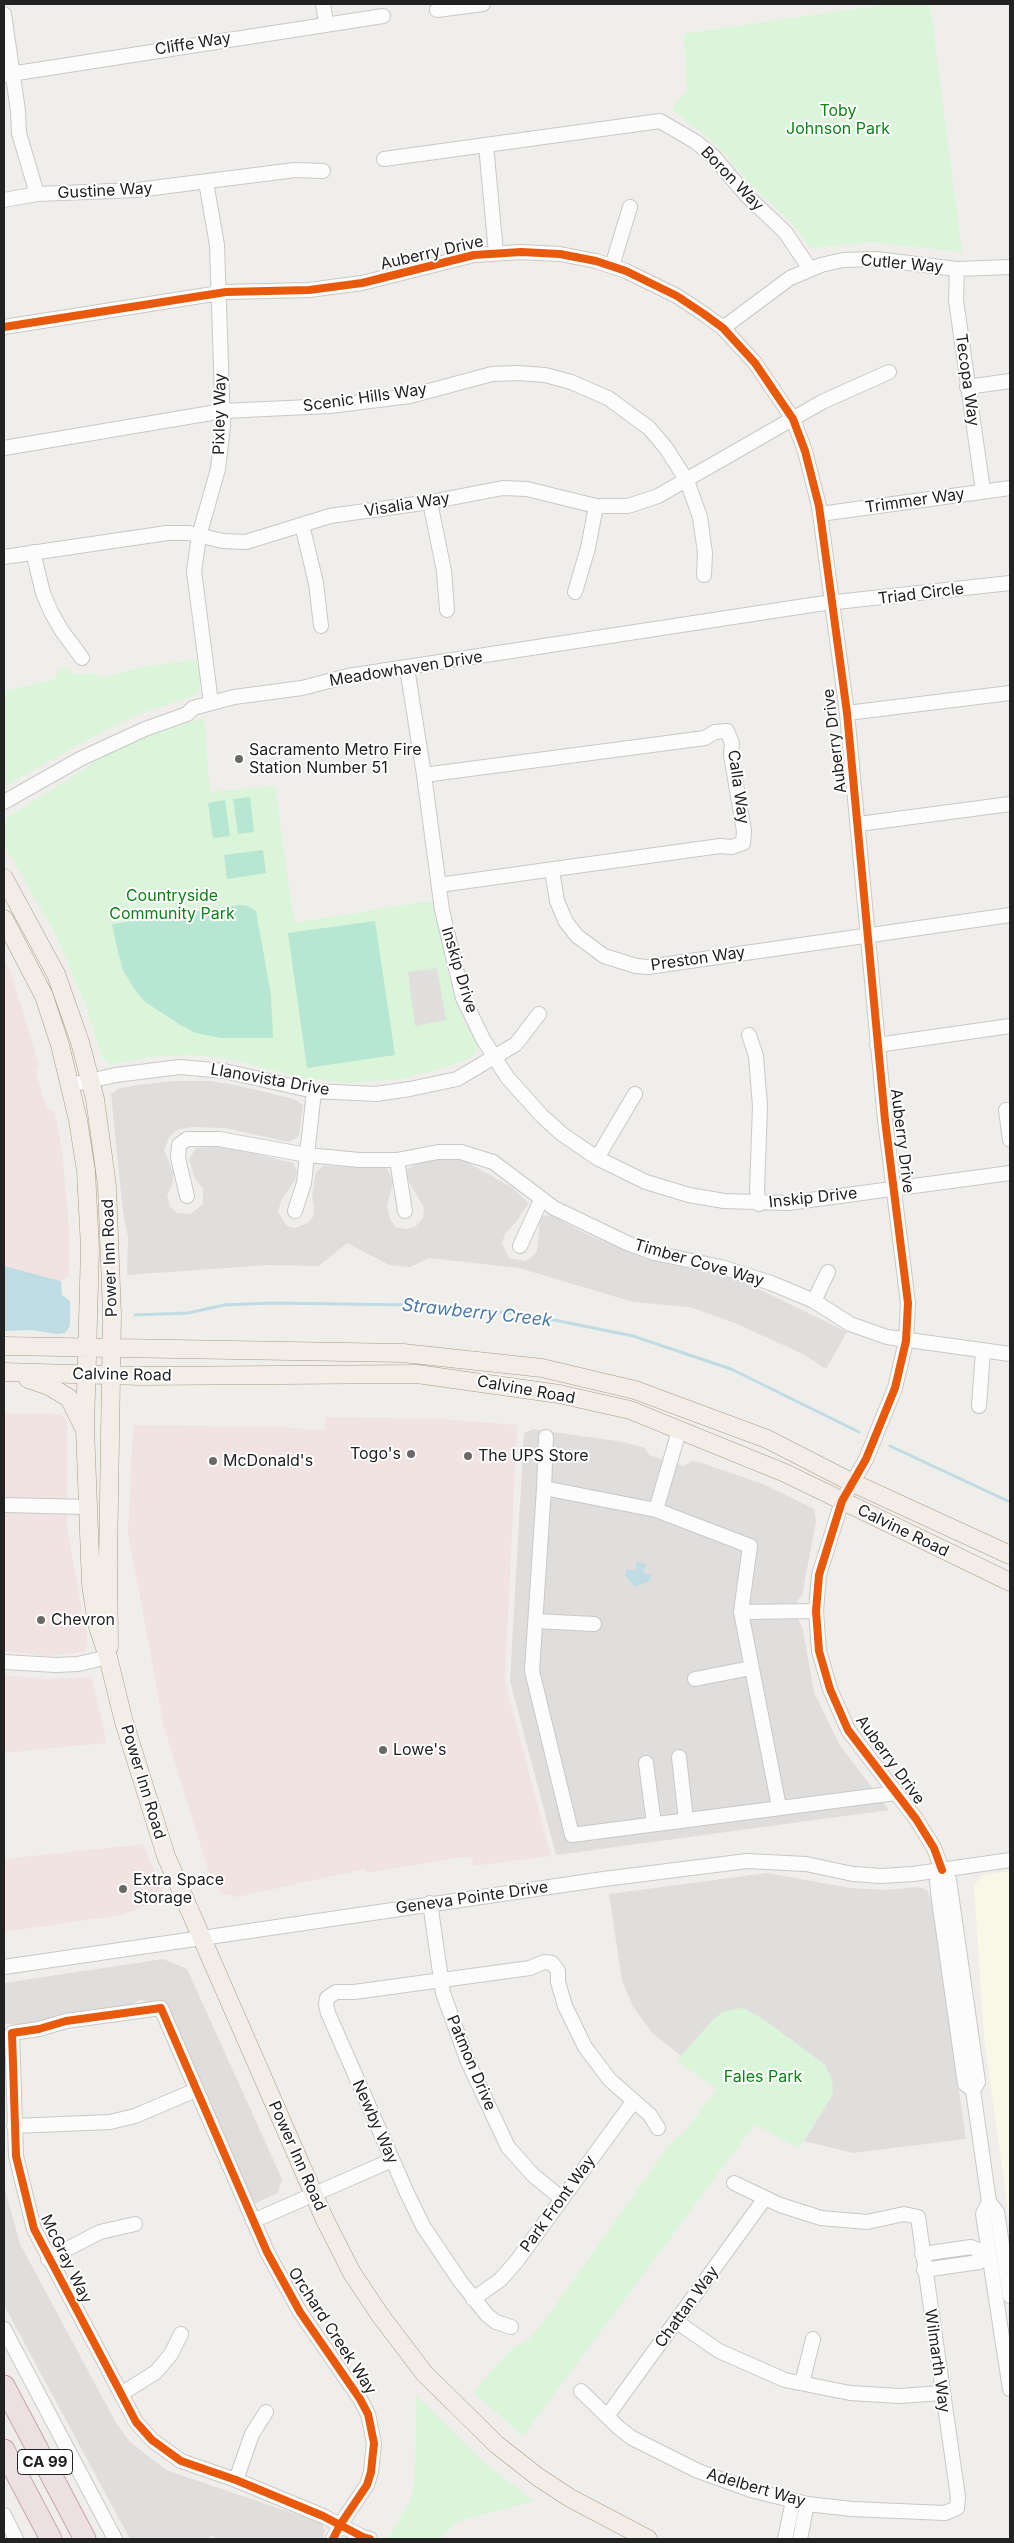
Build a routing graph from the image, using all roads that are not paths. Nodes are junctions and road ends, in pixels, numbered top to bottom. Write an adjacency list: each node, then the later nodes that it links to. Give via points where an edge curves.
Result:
1 (324, 4): 6 (street)
2 (483, 4): 3 (street)
3 (437, 10)
4 (4, 14): 7 (street)
5 (384, 16): 6 (street, Cliffe Way)
6 (326, 23): 7 (street, Cliffe Way)
7 (8, 74): 12 (street, via 19,133)
8 (486, 145): 9 (street, Boron Way); 15 (street); 18 (street, Boron Way, via 660,121 714,157 747,196 785,232)
9 (384, 159)
10 (323, 171): 11 (street, Gustine Way, via 289,170)
11 (206, 182): 12 (street, Gustine Way, via 137,190); 20 (street, Pixley Way, via 217,245)
12 (37, 194): 13 (street, Gustine Way)
13 (4, 200)
14 (630, 207): 16 (street)
15 (496, 253): 16 (street, Auberry Drive, via 560,254); 20 (street, Auberry Drive, via 456,258 403,274 345,286)
16 (612, 266): 22 (street, Auberry Drive, via 677,296)
17 (1010, 267): 19 (street, Cutler Way)
18 (810, 269): 19 (street, Cutler Way, via 865,258); 22 (street, Cutler Way, via 772,290)
19 (957, 269): 25 (street, Tecopa Way, via 956,300)
20 (217, 293): 21 (street, Auberry Drive); 26 (street, Pixley Way)
21 (4, 327)
22 (723, 328): 27 (street, Auberry Drive, via 755,363)
23 (889, 372): 27 (street, Visalia Way, via 822,402)
24 (1010, 381): 25 (street)
25 (968, 388): 31 (street, Tecopa Way)
26 (223, 411): 28 (street, Scenic Hills Way); 29 (street, Scenic Hills Way, via 352,404 410,396 492,374 545,375 584,386 628,411 658,438); 36 (street, Pixley Way, via 218,469)
27 (793, 419): 29 (street, Visalia Way); 34 (street, Auberry Drive, via 806,451)
28 (4, 448)
29 (686, 480): 33 (street, Visalia Way, via 638,504); 39 (street, Scenic Hills Way, via 703,530)
30 (1010, 488): 31 (street, Trimmer Way)
31 (983, 491): 34 (street, Trimmer Way)
32 (430, 502): 33 (street, Visalia Way, via 490,489 515,488); 35 (street, Visalia Way, via 330,516); 43 (street, via 444,571)
33 (596, 506): 41 (street)
34 (820, 514): 42 (street, Auberry Drive)
35 (302, 525): 36 (street, Visalia Way, via 246,542); 44 (street, via 316,583)
36 (199, 536): 37 (street, Visalia Way, via 161,534); 48 (street, Pixley Way, via 195,593)
37 (33, 552): 38 (street, Visalia Way); 45 (street, via 51,612)
38 (4, 557)
39 (704, 575)
40 (1010, 583): 42 (street, Triad Circle)
41 (575, 592)
42 (831, 603): 46 (street, Meadowhaven Drive); 49 (street, Auberry Drive)
43 (447, 610)
44 (321, 626)
45 (82, 658)
46 (407, 668): 48 (street, Meadowhaven Drive); 50 (street, Inskip Drive)
47 (1010, 693): 49 (street)
48 (211, 703): 51 (street, Meadowhaven Drive, via 80,759)
49 (847, 714): 53 (street, Auberry Drive)
50 (424, 775): 54 (street, Calla Way, via 705,738 715,732 727,731 732,743 743,843); 56 (street, Inskip Drive)
51 (4, 802)
52 (1010, 804): 53 (street)
53 (859, 824): 59 (street, Auberry Drive)
54 (552, 870): 56 (street, Calla Way); 59 (street, Preston Way, via 557,901 570,927 594,951 625,964 648,967)
55 (4, 878): 65 (main road, Power Inn Road, via 56,974)
56 (439, 885): 64 (street, Inskip Drive, via 449,946 463,998)
57 (1010, 915): 59 (street, Preston Way)
58 (4, 919): 66 (main road, Power Inn Road, via 44,996)
59 (868, 934): 63 (street, Auberry Drive)
60 (538, 1014): 64 (street, Llanovista Drive, via 516,1044)
61 (1010, 1026): 63 (street)
62 (749, 1035): 78 (street, via 756,1056 759,1099)
63 (877, 1045): 75 (street, Auberry Drive)
64 (494, 1057): 67 (street, Llanovista Drive, via 457,1079 410,1089 376,1094); 72 (street, Inskip Drive, via 507,1077 542,1116)
65 (91, 1081): 66 (street, Llanovista Drive); 67 (street, Llanovista Drive, via 180,1067 224,1071); 87 (main road, Power Inn Road, via 107,1186)
66 (71, 1085): 86 (main road, Power Inn Road, via 86,1171 89,1210)
67 (314, 1090): 71 (street)
68 (635, 1094): 72 (street)
69 (1006, 1110): 70 (street)
70 (1010, 1140)
71 (307, 1155): 73 (street, Timber Cove Way); 76 (street, Timber Cove Way, via 219,1139 187,1139 179,1145 178,1158); 79 (street, via 302,1191)
72 (597, 1158): 78 (street, Inskip Drive, via 668,1190)
73 (397, 1160): 77 (street, Timber Cove Way, via 450,1151 477,1155 503,1168); 80 (street)
74 (1010, 1173): 75 (street, Inskip Drive)
75 (894, 1188): 78 (street, Inskip Drive); 84 (street, Auberry Drive, via 907,1286)
76 (187, 1196)
77 (541, 1200): 81 (street); 83 (street, Timber Cove Way, via 636,1246 743,1273)
78 (759, 1204)
79 (295, 1211)
80 (405, 1211)
81 (520, 1246)
82 (828, 1272): 83 (street)
83 (814, 1301): 84 (street, Timber Cove Way, via 850,1324)
84 (906, 1341): 88 (street, Timber Cove Way); 97 (street, Auberry Drive, via 885,1415)
85 (4, 1346): 86 (main road, Calvine Road)
86 (88, 1348): 87 (main road, Calvine Road); 91 (main road, Power Inn Road)
87 (113, 1348): 92 (main road, Power Inn Road); 97 (main road, Calvine Road, via 403,1353 542,1368 636,1390 678,1404 767,1439)
88 (983, 1351): 89 (street, Timber Cove Way); 93 (street)
89 (1010, 1354)
90 (4, 1372): 91 (main road, Calvine Road); 94 (main road, via 49,1386 69,1398)
91 (88, 1374): 92 (main road, Calvine Road); 94 (main road, Power Inn Road)
92 (112, 1375): 95 (main road, Calvine Road, via 417,1374 559,1394 630,1410); 109 (main road, Power Inn Road)
93 (979, 1406)
94 (85, 1428): 101 (main road, Power Inn Road)
95 (678, 1431): 99 (main road, Calvine Road, via 785,1473); 102 (street)
96 (546, 1438): 98 (street)
97 (852, 1482): 99 (street, Auberry Drive); 103 (main road, Calvine Road)
98 (544, 1488): 102 (street); 107 (street)
99 (842, 1501): 104 (main road, Calvine Road); 105 (street, Auberry Drive, via 819,1575)
100 (4, 1505): 101 (street)
101 (87, 1507): 109 (main road, Power Inn Road, via 92,1592 97,1624)
102 (656, 1510): 106 (street, via 750,1546)
103 (1010, 1555)
104 (1010, 1582)
105 (816, 1611): 106 (street); 115 (street, Auberry Drive, via 819,1651 848,1730)
106 (741, 1612): 111 (street)
107 (536, 1621): 108 (street); 118 (street, via 532,1671 572,1835)
108 (594, 1624)
109 (108, 1658): 110 (street, via 56,1665); 122 (main road, Power Inn Road, via 132,1753 166,1856)
110 (4, 1662)
111 (751, 1668): 112 (street); 116 (street)
112 (695, 1679)
113 (679, 1757): 117 (street)
114 (646, 1763): 118 (street)
115 (896, 1793): 116 (street); 120 (street, Auberry Drive, via 934,1848)
116 (779, 1808): 117 (street)
117 (686, 1820): 118 (street)
118 (654, 1824)
119 (1010, 1860): 120 (street, Geneva Pointe Drive)
120 (942, 1870): 121 (street, Geneva Pointe Drive, via 881,1876 806,1864 747,1860); 134 (street, Auberry Drive, via 937,1882 965,2084 973,2090)
121 (430, 1904): 122 (street, Geneva Pointe Drive); 124 (street, Patmon Drive)
122 (203, 1938): 123 (street, Geneva Pointe Drive); 131 (main road, Power Inn Road)
123 (4, 1966)
124 (441, 1980): 126 (street, via 530,1968 544,1962 555,1964 565,2006 585,2047 610,2080); 129 (street, Newby Way, via 336,1992 326,2001 328,2013); 132 (street, Patmon Drive, via 448,2010 468,2062 502,2136 524,2166)
125 (196, 2090): 127 (street, via 135,2116 110,2122); 127 (street, McGray Way, via 161,2008 66,2022 12,2033); 135 (street, McGray Way)
126 (634, 2102): 128 (street); 132 (street, Park Front Way)
127 (14, 2126): 139 (street, McGray Way, via 22,2186 34,2229)
128 (658, 2128)
129 (392, 2160): 131 (street); 142 (street, Newby Way, via 423,2226)
130 (734, 2183): 133 (street)
131 (315, 2195): 135 (street); 169 (main road, Power Inn Road, via 352,2273 430,2380 496,2444 538,2478)
132 (561, 2198): 142 (street, Park Front Way, via 516,2262 500,2280)
133 (765, 2198): 137 (street, Wilmarth Way, via 800,2213 844,2221 866,2222 904,2214 915,2215 919,2221); 143 (street, Chattan Way)
134 (989, 2202): 138 (street, Auberry Drive, via 983,2214); 141 (street, Auberry Drive, via 998,2212)
135 (253, 2221): 162 (street, Orchard Creek Way, via 300,2312 368,2414 374,2443 371,2472 367,2485)
136 (135, 2224): 139 (street, via 100,2232)
137 (922, 2254): 138 (street, via 971,2247); 140 (street, Wilmarth Way)
138 (989, 2255): 140 (street, via 979,2262); 150 (street, Auberry Drive)
139 (48, 2259): 153 (street, McGray Way)
140 (924, 2270): 152 (street, Wilmarth Way)
141 (1010, 2296)
142 (473, 2299): 144 (street, Newby Way, via 496,2322)
143 (677, 2322): 148 (street, via 718,2351 740,2362); 155 (street, Chattan Way)
144 (511, 2327)
145 (4, 2329): 166 (street)
146 (181, 2334): 153 (street, via 171,2354 156,2372)
147 (812, 2339): 148 (street)
148 (802, 2384): 152 (street, via 874,2395)
149 (4, 2386): 165 (highway, CA 99)
150 (1010, 2389)
151 (581, 2391): 155 (street, Adelbert Way)
152 (942, 2393): 160 (street, Wilmarth Way)
153 (120, 2394): 157 (street, McGray Way, via 136,2422 161,2448 181,2461)
154 (266, 2412): 157 (street, via 252,2434)
155 (608, 2415): 158 (street, Adelbert Way, via 632,2438 698,2471)
156 (4, 2450): 164 (highway, CA 99)
157 (236, 2480): 162 (street, McGray Way)
158 (793, 2501): 159 (street, Adelbert Way); 170 (street)
159 (807, 2504): 160 (street, Adelbert Way, via 889,2512 941,2513); 171 (street)
160 (957, 2508)
161 (4, 2515): 163 (street)
162 (340, 2525): 167 (street, Orchard Creek Way); 168 (street, McGray Way)
163 (16, 2539)
164 (51, 2539)
165 (85, 2539)
166 (115, 2539)
167 (333, 2539)
168 (370, 2539)
169 (648, 2539)
170 (785, 2539)
171 (800, 2539)

